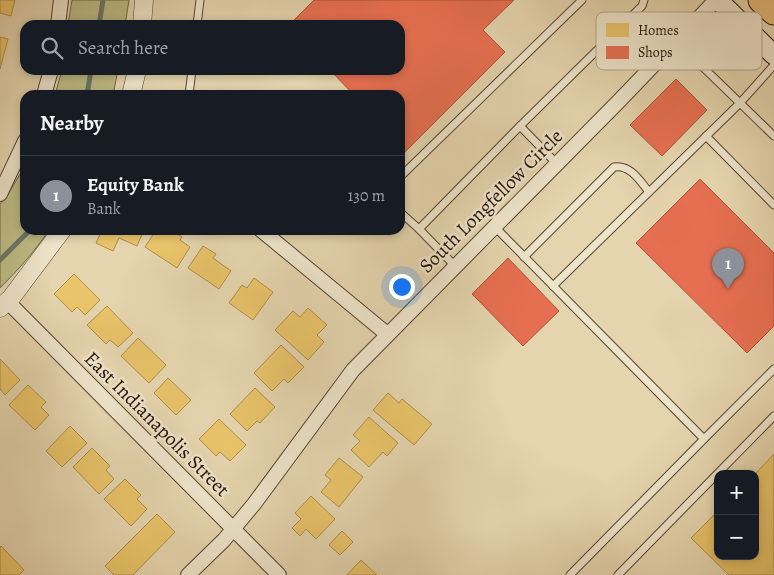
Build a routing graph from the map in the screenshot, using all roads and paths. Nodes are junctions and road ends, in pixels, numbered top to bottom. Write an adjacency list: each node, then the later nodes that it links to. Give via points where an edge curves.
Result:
1 (61, 0): 12 (street)
2 (144, 0): 13 (street)
3 (200, 0): 14 (lane)
4 (582, 0): 33 (lane)
5 (644, 0): 8 (lane)
6 (717, 0): 9 (street, South Longfellow Circle); 10 (main road)
7 (761, 0): 11 (highway)
8 (636, 12)
9 (705, 12)
10 (729, 12)
11 (774, 12)
12 (59, 20)
13 (142, 20)
14 (198, 20)
15 (762, 43): 17 (main road)
16 (596, 51): 28 (lane)
17 (774, 55)
18 (774, 65): 27 (lane)
19 (648, 70): 32 (street, South Longfellow Circle)
20 (706, 70): 27 (lane)
21 (50, 75): 24 (street)
22 (136, 75): 25 (street)
23 (191, 75): 26 (lane)
24 (45, 90)
25 (132, 90)
26 (190, 90)
27 (740, 103): 29 (lane); 30 (lane)
28 (520, 126): 32 (lane); 39 (lane)
29 (706, 136): 34 (lane); 36 (lane)
30 (774, 136)
31 (20, 152): 35 (street)
32 (557, 164): 38 (street, South Longfellow Circle)
33 (405, 172)
34 (649, 192): 42 (lane, via 630,170 614,167); 44 (lane)
35 (0, 194)
36 (774, 205)
37 (405, 217): 39 (lane)
38 (494, 227): 42 (lane); 43 (street, South Longfellow Circle)
39 (418, 229): 43 (lane)
40 (58, 235): 45 (street)
41 (267, 235): 46 (street)
42 (524, 257): 44 (lane)
43 (455, 266): 46 (street, South Longfellow Circle)
44 (553, 286): 49 (lane)
45 (4, 305): 50 (street, East Indianapolis Street)
46 (387, 334): 50 (street, South Longfellow Circle, via 353,370)
47 (774, 370): 49 (lane)
48 (774, 416): 54 (lane)
49 (704, 439): 53 (lane)
50 (233, 529): 51 (street, South Longfellow Circle); 52 (street, East Indianapolis Street)
51 (188, 575)
52 (279, 575)
53 (570, 575)
54 (618, 575)

